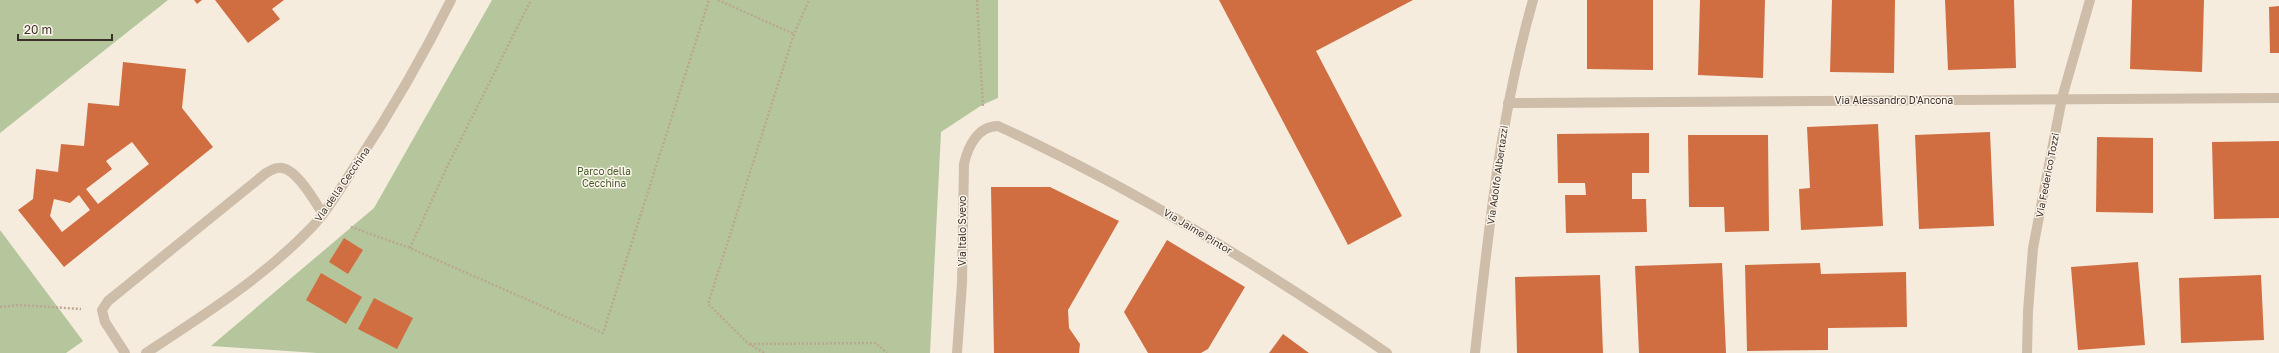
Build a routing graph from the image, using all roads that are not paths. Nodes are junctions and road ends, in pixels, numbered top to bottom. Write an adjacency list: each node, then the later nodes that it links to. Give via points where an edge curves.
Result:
1 (451, 0): 8 (street, Via della Cecchina, via 392,108)
2 (1533, 0): 6 (street, Via Adolfo Albertazzi, via 1520,45)
3 (2090, 0): 4 (street, Via Federico Tozzi)
4 (2062, 98): 5 (street, Via Alessandro D'Ancona); 6 (street, Via Alessandro D'Ancona); 14 (street, Via Federico Tozzi, via 2033,248)
5 (2279, 98)
6 (1508, 103): 13 (street, Via Adolfo Albertazzi, via 1487,245)
7 (994, 126): 11 (street, Via Italo Svevo, via 978,134 966,155 962,172 962,283); 12 (street, Via Jaime Pintor, via 1068,158 1166,212 1301,294)
8 (323, 214): 9 (street, via 297,177 288,169 278,168 266,172 108,301 102,310 105,322); 10 (street, Via della Cecchina, via 292,247 247,285)
9 (125, 353)
10 (146, 353)
11 (957, 353)
12 (1387, 353)
13 (1475, 353)
14 (2027, 353)

